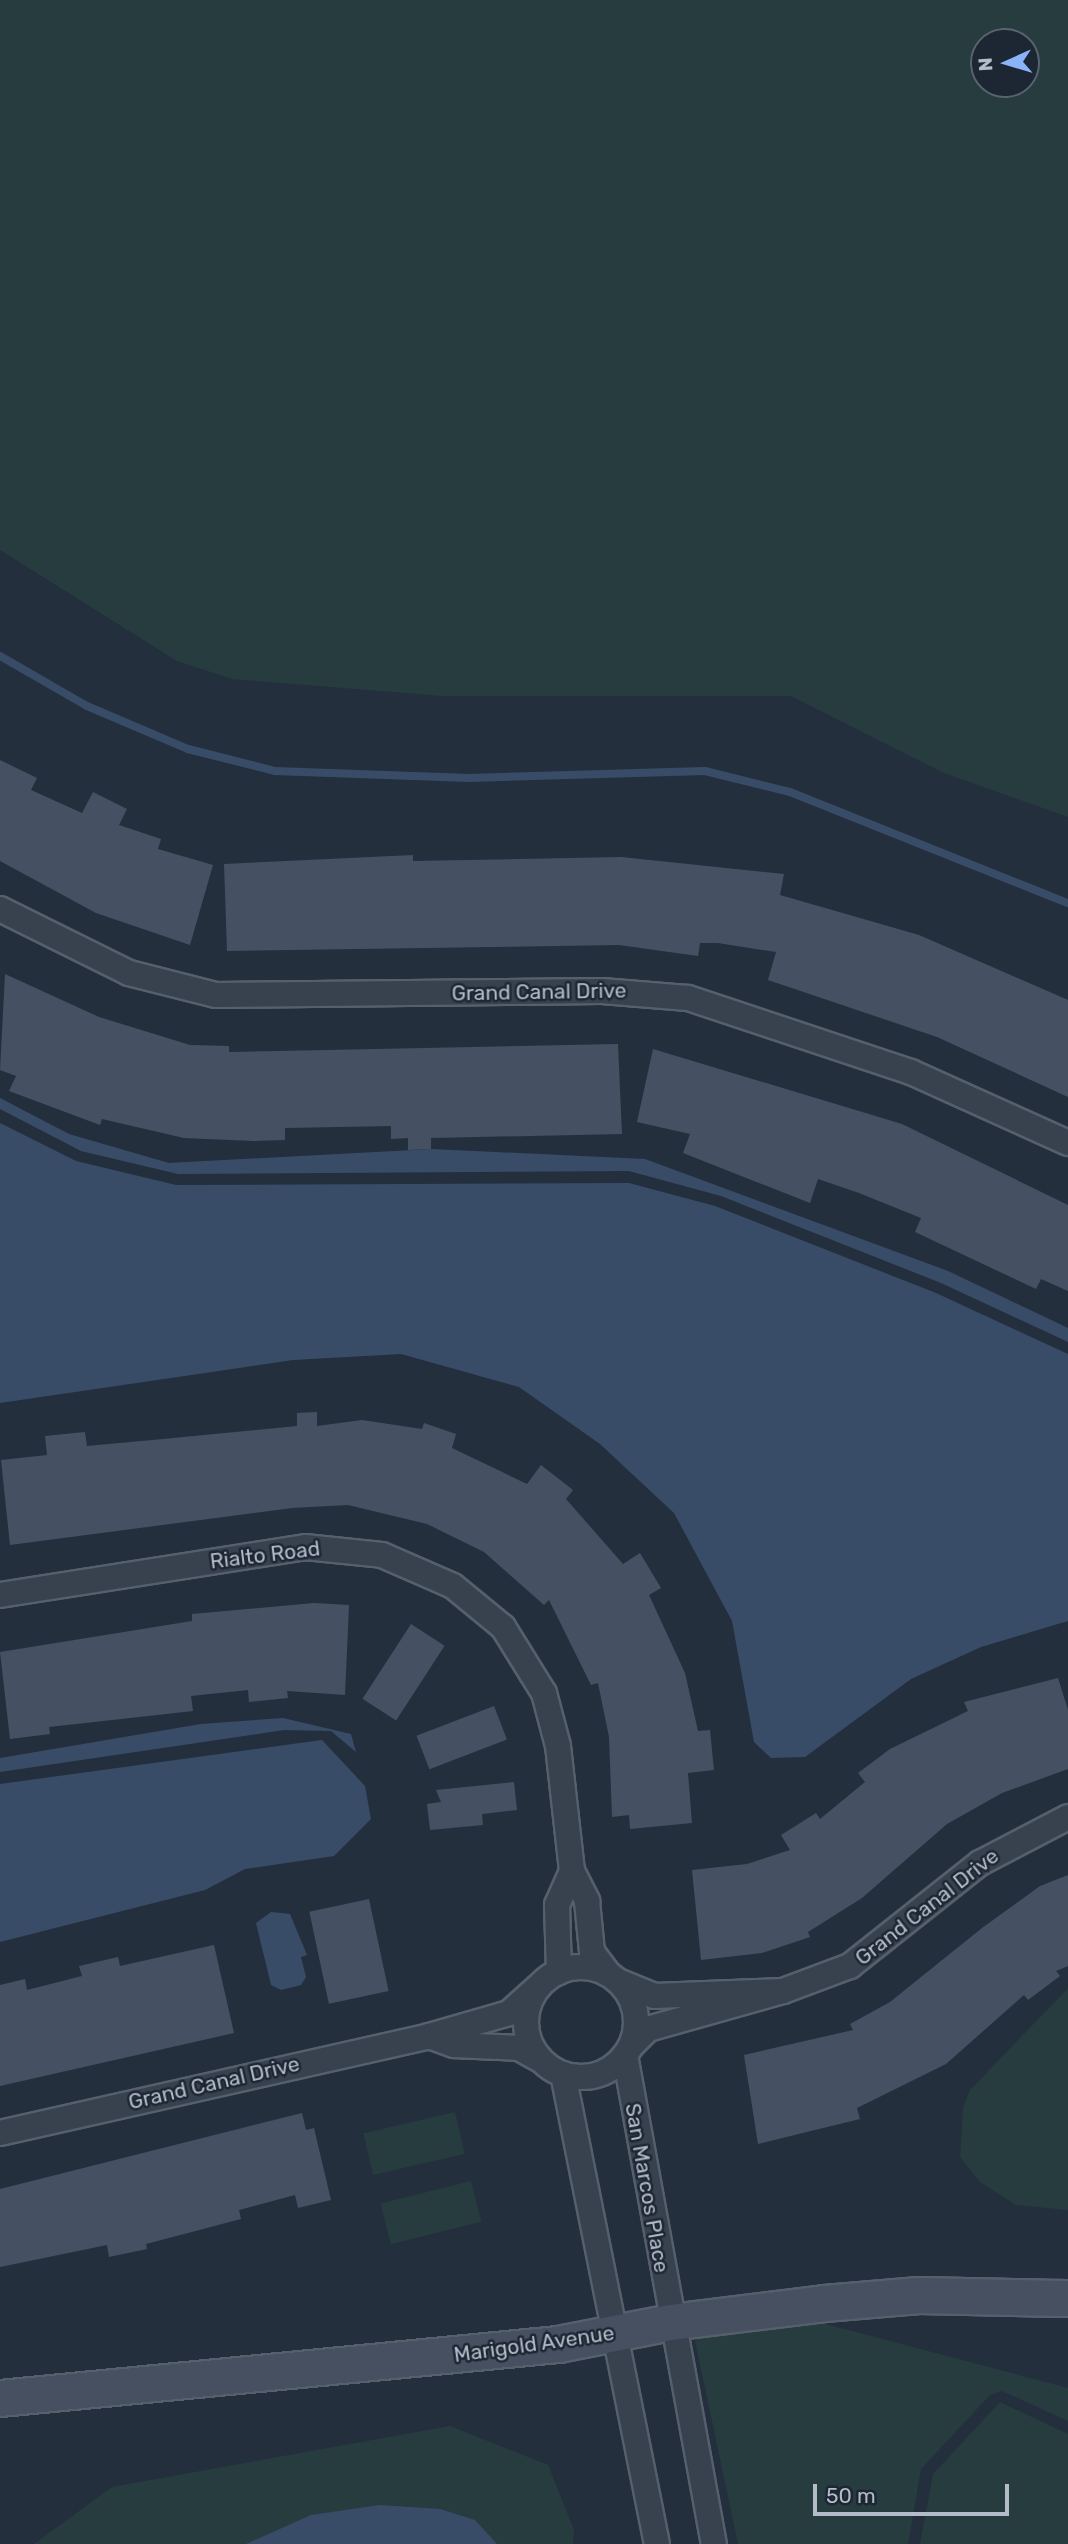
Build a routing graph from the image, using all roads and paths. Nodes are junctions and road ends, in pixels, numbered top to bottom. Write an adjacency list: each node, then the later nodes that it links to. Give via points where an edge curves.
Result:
1 (0, 909): 2 (street, Grand Canal Drive, via 129,973 216,995 602,991 688,998 911,1072)
2 (1068, 1143)
3 (0, 1595): 5 (street, Rialto Road, via 305,1547 358,1550 430,1572 476,1602 535,1672 558,1746)
4 (1068, 1817): 9 (street, Grand Canal Drive, via 980,1863 850,1966)
5 (572, 1871): 6 (street, via 557,1905); 7 (street, Rialto Road, via 587,1900 592,1952)
6 (559, 1972): 7 (street, via 580,1966); 8 (street)
7 (613, 1977): 9 (street, Grand Canal Drive, via 654,1996); 11 (street, San Marcos Place, via 636,2018)
8 (538, 1987): 10 (street, Grand Canal Drive, via 509,2013); 12 (street, via 525,2022)
9 (783, 1991): 11 (street, Grand Canal Drive, via 648,2029)
10 (429, 2036): 12 (street, Grand Canal Drive, via 454,2045 519,2048); 14 (street, Grand Canal Drive)
11 (628, 2051): 13 (street, via 598,2075); 16 (street, San Marcos Place)
12 (537, 2057): 13 (street)
13 (563, 2074): 17 (street)
14 (0, 2133)
15 (1068, 2298): 16 (main road, Marigold Avenue, via 919,2295)
16 (670, 2322): 17 (main road, Marigold Avenue); 20 (street, San Marcos Place)
17 (614, 2334): 18 (main road, Marigold Avenue); 19 (street)
18 (0, 2398)
19 (657, 2544)
20 (714, 2544)

